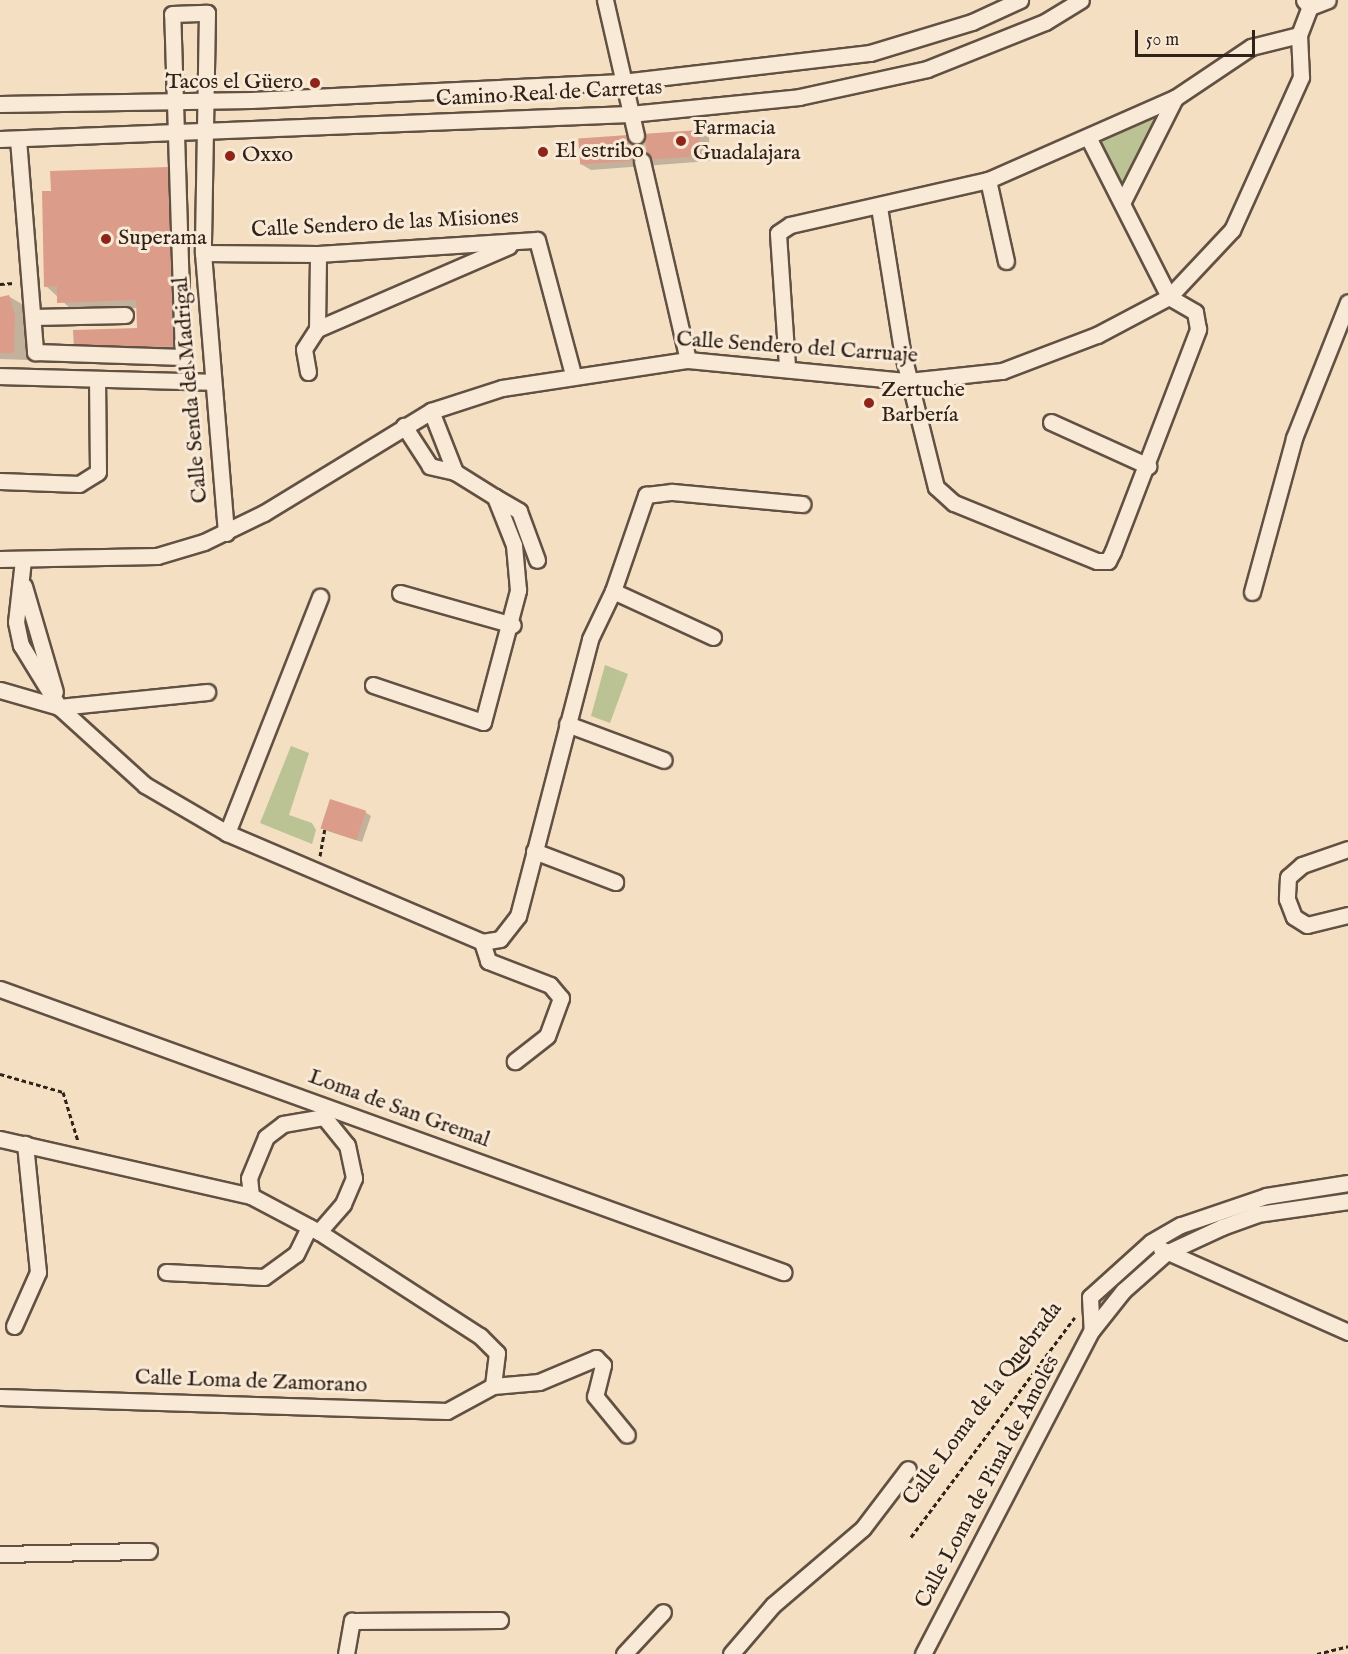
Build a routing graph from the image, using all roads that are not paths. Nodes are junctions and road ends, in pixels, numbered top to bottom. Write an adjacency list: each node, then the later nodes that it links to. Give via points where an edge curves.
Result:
1 (605, 0): 7 (street)
2 (1020, 0): 7 (street, Camino Real de Carretas, via 972,22 870,53)
3 (1081, 0): 12 (street, Camino Real de Carretas, via 1045,22 927,69 799,98)
4 (1328, 0): 5 (street)
5 (1307, 4): 6 (street, Calle Sendero del Carruaje)
6 (1299, 34): 8 (street, via 1230,57); 27 (street, Calle Sendero del Carruaje, via 1301,77 1232,230)
7 (622, 82): 9 (street, Camino Real de Carretas); 12 (street)
8 (1174, 98): 16 (street); 21 (street)
9 (209, 100): 10 (street, Camino Real de Carretas); 10 (street, Calle Senda del Madrigal, via 207,13 195,13 172,14); 14 (street, Calle Senda del Madrigal)
10 (173, 101): 11 (street, Camino Real de Carretas); 13 (street)
11 (0, 104)
12 (630, 114): 14 (street, Camino Real de Carretas); 15 (street)
13 (173, 132): 14 (street, Camino Real de Carretas); 17 (street, Camino Real de Carretas); 30 (street, via 183,357 35,352)
14 (208, 133): 24 (street, Calle Senda del Madrigal)
15 (636, 135)
16 (1088, 137): 20 (street); 21 (street)
17 (18, 139): 18 (street, Camino Real de Carretas); 30 (street)
18 (0, 140)
19 (642, 161): 33 (street)
20 (988, 180): 22 (street); 26 (street)
21 (1122, 203): 27 (street)
22 (879, 207): 34 (street, via 790,225 778,233); 39 (street)
23 (520, 241): 25 (street, Calle Sendero de las Misiones); 32 (street); 36 (street, Calle Sendero de las Misiones, via 537,240 542,248)
24 (203, 253): 25 (street, Calle Sendero de las Misiones); 40 (street, Calle Senda del Madrigal)
25 (318, 254): 32 (street)
26 (1006, 261)
27 (1169, 297): 39 (street, Calle Sendero del Carruaje, via 1097,335 1002,371); 44 (street, via 1195,312 1198,329)
28 (1348, 302): 31 (street)
29 (124, 315): 30 (street)
30 (33, 317)
31 (1343, 327): 55 (street, via 1294,438)
32 (317, 329): 35 (street, via 304,350)
33 (688, 360): 34 (street, Calle Sendero del Carruaje); 36 (street, Calle Sendero del Carruaje)
34 (787, 366): 39 (street, Calle Sendero del Carruaje)
35 (308, 372)
36 (573, 374): 41 (street, Calle Sendero del Carruaje, via 502,388)
37 (0, 376): 38 (street)
38 (97, 381): 40 (street); 46 (street, via 98,472 79,484)
39 (908, 381): 44 (street, via 944,497 1097,561 1108,561)
40 (211, 382): 49 (street, Calle Senda del Madrigal)
41 (431, 411): 43 (street, Calle Sendero del Carruaje); 45 (street)
42 (1051, 422): 44 (street)
43 (404, 426): 45 (street, via 426,463); 49 (street, Calle Sendero del Carruaje)
44 (1148, 466)
45 (455, 472): 47 (street)
46 (0, 481)
47 (495, 497): 52 (street, via 519,511); 58 (street, via 520,571)
48 (802, 504): 54 (street, via 672,492 646,495)
49 (226, 533): 51 (street, Calle Sendero del Carruaje, via 157,556)
50 (0, 559): 51 (street, Calle Sendero del Carruaje)
51 (23, 560): 53 (street)
52 (537, 561)
53 (21, 577): 63 (street); 63 (street, via 16,622 21,645)
54 (613, 591): 59 (street); 64 (street, via 590,639)
55 (1252, 592)
56 (399, 593): 58 (street)
57 (320, 597): 66 (street)
58 (513, 625): 60 (street, via 483,722)
59 (713, 637)
60 (373, 685)
61 (0, 690): 63 (street)
62 (207, 692): 63 (street)
63 (59, 707): 66 (street, via 145,785)
64 (567, 724): 65 (street); 68 (street)
65 (664, 760)
66 (227, 833): 71 (street)
67 (1348, 849): 70 (street, via 1302,865 1288,877 1287,899 1294,917 1307,925)
68 (534, 851): 69 (street); 71 (street, via 513,927 500,939)
69 (615, 882)
70 (1348, 915)
71 (482, 942): 73 (street, via 488,961 550,985 561,998 547,1036)
72 (0, 988): 74 (street, Loma de San Gremal)
73 (514, 1061)
74 (327, 1112): 78 (street, via 282,1124 266,1137 249,1178); 80 (street, via 347,1145 354,1178 343,1204); 84 (street, Loma de San Gremal)
75 (0, 1139): 76 (street)
76 (25, 1144): 78 (street); 89 (street, via 38,1272)
77 (1348, 1184): 81 (street, via 1221,1208)
78 (251, 1196): 80 (street)
79 (1348, 1201): 82 (street, via 1257,1214)
80 (314, 1230): 83 (street, via 296,1254 264,1277); 92 (street, via 480,1336 496,1353)
81 (1151, 1242): 82 (street); 85 (street)
82 (1167, 1253): 86 (street, via 1123,1292); 88 (street)
83 (166, 1272)
84 (783, 1272)
85 (1090, 1297): 86 (street, Calle Loma de la Quebrada); 90 (street, Calle Loma de la Quebrada)
86 (1109, 1310): 90 (street, Calle Loma de la Quebrada)
87 (1348, 1322): 88 (street)
88 (1323, 1324): 91 (street)
89 (14, 1326)
90 (1092, 1330): 103 (street, Calle Loma de Pinal de Amoles)
91 (1348, 1332)
92 (494, 1386): 93 (street, Calle Loma de Zamorano, via 447,1411); 94 (street, via 538,1382 596,1358 603,1365 595,1396)
93 (0, 1397)
94 (627, 1435)
95 (908, 1469): 102 (street, Calle Loma de la Quebrada, via 863,1528 773,1605)
96 (149, 1551): 97 (street)
97 (0, 1554)
98 (663, 1612): 101 (street)
99 (500, 1620): 100 (street, via 352,1621)
100 (346, 1654)
101 (624, 1654)
102 (731, 1654)
103 (923, 1654)

